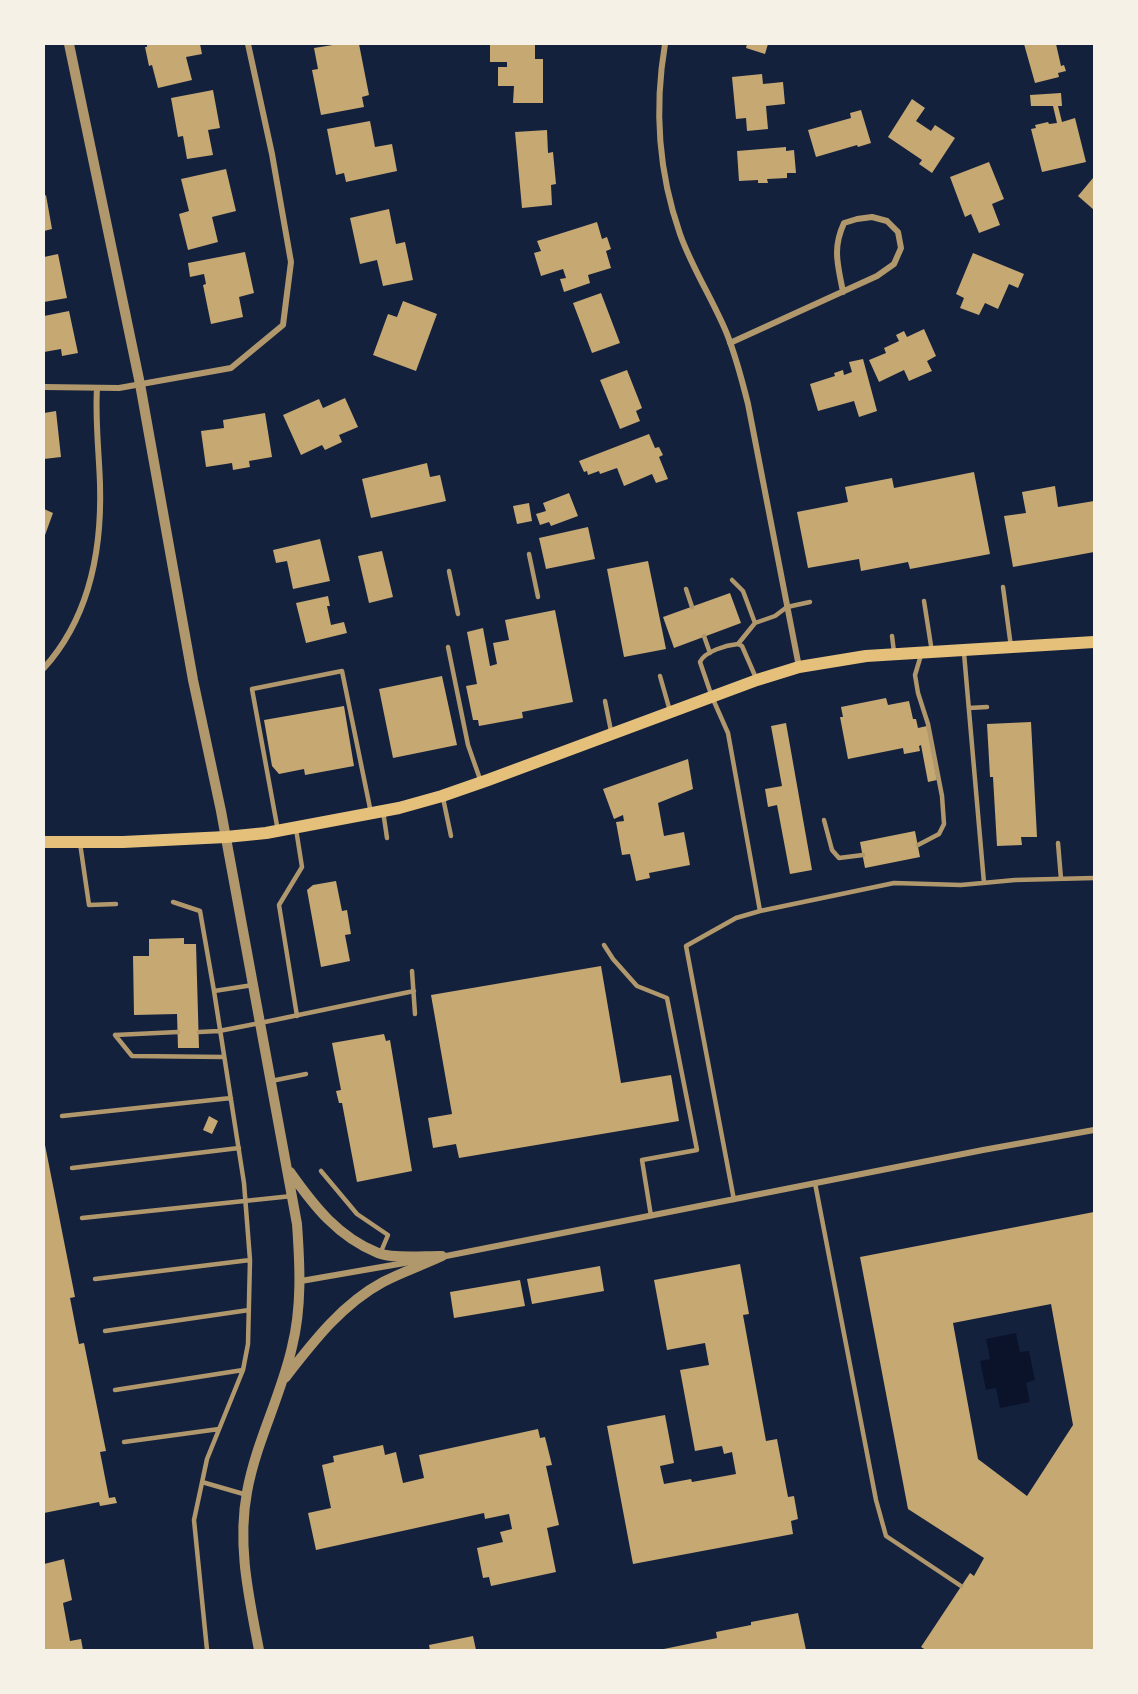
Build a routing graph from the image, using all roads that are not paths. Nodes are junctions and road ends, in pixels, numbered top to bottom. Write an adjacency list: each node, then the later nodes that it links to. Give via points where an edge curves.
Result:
1 (69, 44): 6 (street)
2 (248, 44): 6 (street, via 291,262 283,325 231,368)
3 (665, 44): 5 (street, via 658,119 668,196 681,236)
4 (843, 292): 4 (street, via 836,250 844,223 872,217 887,221 898,232 901,248 894,264); 5 (street)
5 (730, 343): 18 (street, via 748,404)
6 (140, 384): 8 (street); 48 (street, via 193,680)
7 (44, 387): 8 (street)
8 (97, 388): 31 (street, via 100,486 98,543 91,581 78,618)
9 (529, 554): 14 (lane)
10 (449, 571): 19 (lane)
11 (732, 580): 20 (lane, via 742,591)
12 (1003, 587): 26 (lane)
13 (686, 589): 17 (lane)
14 (537, 597)
15 (924, 601): 29 (lane)
16 (810, 602): 18 (lane)
17 (692, 607)
18 (787, 607): 20 (lane); 32 (street)
19 (458, 614)
20 (755, 623): 24 (lane)
21 (704, 636): 28 (lane)
22 (892, 636): 30 (lane)
23 (1095, 642): 26 (main road)
24 (738, 644): 28 (lane); 34 (lane)
25 (448, 647): 41 (lane, via 468,745)
26 (1011, 647): 27 (main road)
27 (964, 650): 29 (main road); 38 (lane)
28 (710, 652): 35 (lane, via 700,662)
29 (927, 652): 30 (main road); 53 (lane, via 915,675 928,724 944,824 939,834)
30 (894, 654): 32 (main road)
31 (44, 668)
32 (799, 668): 34 (main road)
33 (660, 676): 39 (lane)
34 (757, 680): 35 (main road)
35 (712, 697): 39 (main road); 60 (lane, via 728,732)
36 (605, 701): 40 (lane)
37 (987, 707): 38 (lane)
38 (969, 708): 57 (lane)
39 (671, 712): 40 (main road)
40 (612, 734): 41 (main road)
41 (481, 782): 42 (main road)
42 (442, 796): 43 (main road); 47 (lane)
43 (377, 812): 45 (main road); 46 (lane, via 342,671 252,690); 49 (lane)
44 (824, 820): 54 (lane, via 832,850 839,858)
45 (295, 828): 46 (main road); 67 (lane, via 302,867 279,905)
46 (278, 831): 48 (main road)
47 (451, 836)
48 (226, 837): 51 (main road); 63 (street)
49 (387, 838)
50 (44, 842): 51 (main road)
51 (80, 842): 59 (lane, via 89,905)
52 (1058, 843): 56 (lane)
53 (918, 845)
54 (863, 855)
55 (1095, 878): 56 (lane)
56 (1061, 879): 57 (lane)
57 (984, 883): 60 (lane, via 894,883)
58 (173, 902): 64 (lane, via 200,911)
59 (116, 904)
60 (760, 911): 84 (lane, via 736,918 686,946)
61 (604, 945): 86 (lane, via 636,986 667,998 697,1150 642,1160)
62 (412, 971): 65 (lane)
63 (253, 985): 64 (lane); 68 (street)
64 (214, 991): 69 (lane)
65 (414, 991): 66 (lane); 67 (lane)
66 (415, 1014)
67 (297, 1016): 68 (lane)
68 (260, 1023): 69 (lane); 74 (street)
69 (219, 1031): 71 (lane); 72 (lane)
70 (178, 1032): 72 (lane, via 115,1035 132,1056)
71 (199, 1032)
72 (224, 1057): 75 (lane)
73 (306, 1074): 74 (lane)
74 (271, 1081): 80 (street)
75 (231, 1098): 76 (lane); 78 (lane)
76 (62, 1116)
77 (1095, 1130): 82 (street)
78 (239, 1148): 79 (lane); 85 (lane)
79 (72, 1168)
80 (287, 1168): 83 (street); 88 (street, via 318,1210 345,1234)
81 (321, 1171): 88 (lane, via 357,1214 388,1235)
82 (815, 1183): 84 (street); 102 (lane, via 886,1536)
83 (292, 1196): 85 (lane); 92 (street)
84 (734, 1200): 86 (street)
85 (245, 1201): 87 (lane); 90 (lane)
86 (651, 1216): 89 (street)
87 (82, 1218)
88 (380, 1254): 89 (street)
89 (442, 1257): 92 (street); 96 (street, via 382,1283 352,1303 320,1334)
90 (250, 1260): 91 (lane); 93 (lane)
91 (95, 1279)
92 (301, 1281): 96 (street, via 293,1347)
93 (249, 1310): 94 (lane); 95 (lane)
94 (105, 1331)
95 (243, 1370): 97 (lane); 98 (lane)
96 (281, 1383): 101 (street)
97 (115, 1390)
98 (219, 1430): 99 (lane); 100 (lane)
99 (124, 1442)
100 (202, 1482): 101 (lane); 103 (lane, via 194,1520)
101 (247, 1495): 104 (street, via 243,1563)
102 (961, 1586)
103 (207, 1650)
104 (259, 1650)

